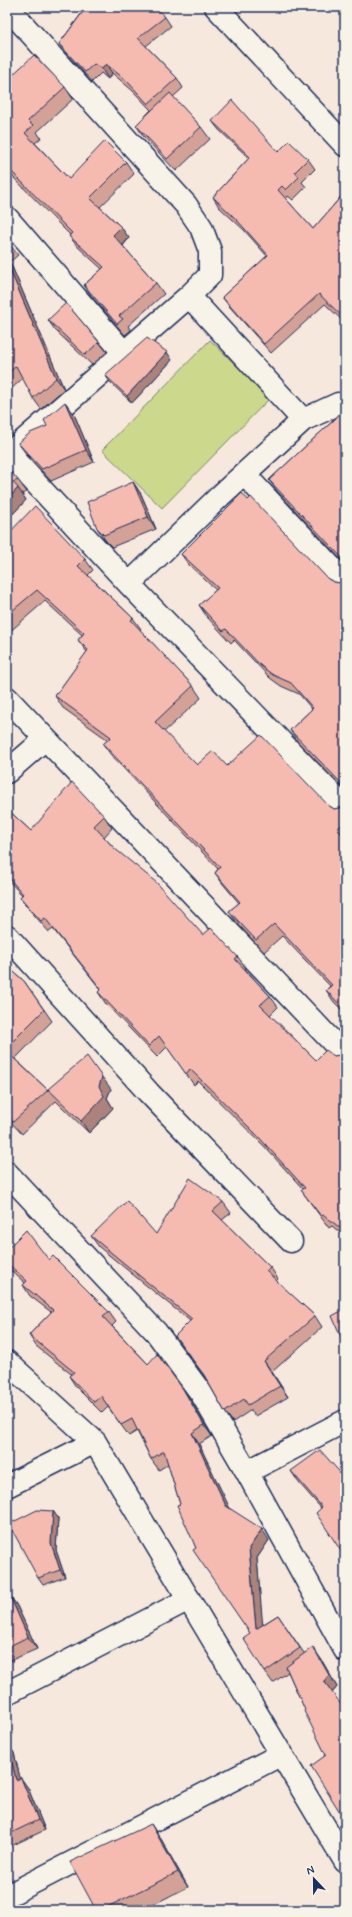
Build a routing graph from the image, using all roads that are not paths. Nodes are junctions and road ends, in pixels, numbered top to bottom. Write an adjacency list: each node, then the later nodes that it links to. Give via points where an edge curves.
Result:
1 (7, 7): 5 (street, via 186,205 201,227 210,251 210,275)
2 (216, 7): 3 (street)
3 (345, 146)
4 (7, 218): 6 (street)
5 (189, 296): 6 (street); 8 (street)
6 (125, 354): 9 (street)
7 (345, 405): 8 (street, via 338,404)
8 (303, 420): 10 (street)
9 (8, 453): 11 (street)
10 (244, 474): 13 (street); 14 (street)
11 (47, 496): 12 (street); 14 (street)
12 (32, 511)
13 (345, 582)
14 (129, 584): 18 (street)
15 (7, 698): 16 (street)
16 (45, 739): 17 (street); 20 (street)
17 (7, 772)
18 (345, 808)
19 (7, 936): 22 (street, via 149,1093)
20 (345, 1055)
21 (7, 1173): 26 (street, via 156,1332 201,1393)
22 (291, 1241)
23 (7, 1362): 25 (street)
24 (345, 1421): 26 (street)
25 (94, 1442): 27 (street); 28 (street)
26 (247, 1472): 29 (street)
27 (7, 1486)
28 (190, 1599): 30 (street); 31 (street)
29 (345, 1650)
30 (7, 1692)
31 (282, 1754): 32 (street); 33 (street)
32 (345, 1861)
33 (7, 1896)

